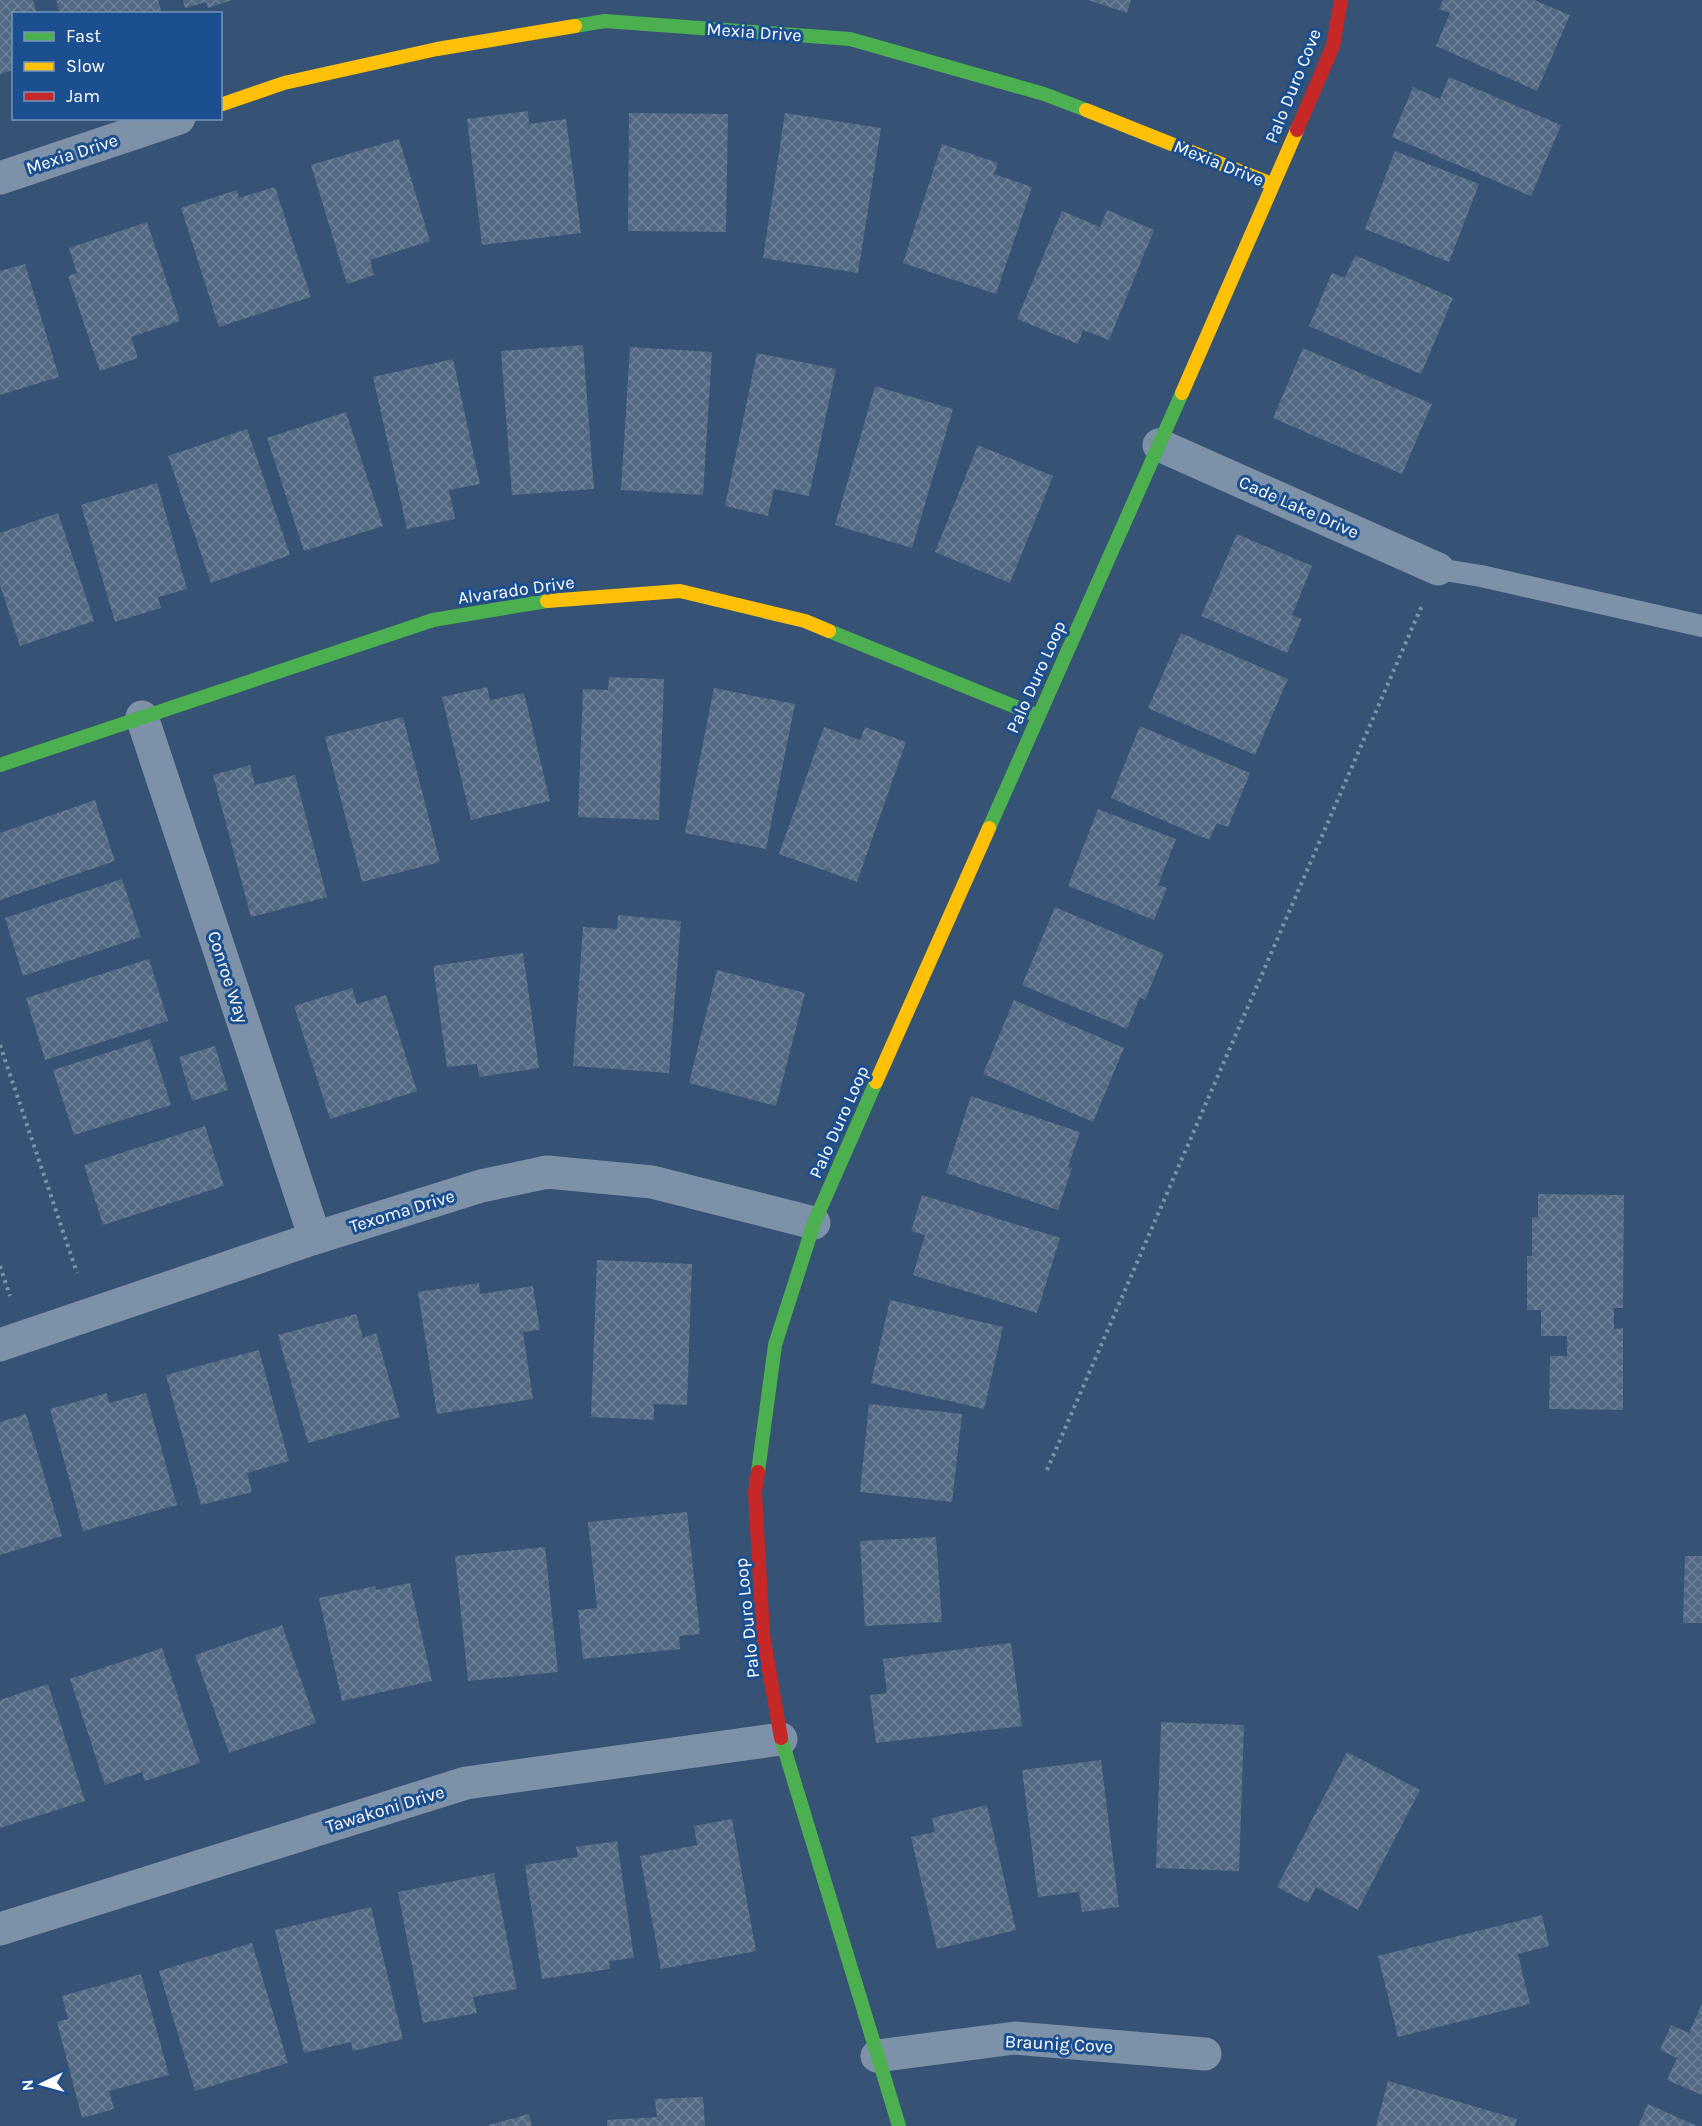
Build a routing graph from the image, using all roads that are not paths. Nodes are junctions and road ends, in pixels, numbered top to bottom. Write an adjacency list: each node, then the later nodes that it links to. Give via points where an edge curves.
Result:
1 (1341, 0): 6 (street, Palo Duro Cove, via 1333,46)
2 (605, 10): 3 (street, Mexia Drive, via 284,83); 6 (street, Mexia Drive, via 850,39 1044,94)
3 (222, 104)
4 (173, 120): 5 (street, Mexia Drive)
5 (0, 178)
6 (1272, 184): 7 (street, Palo Duro Loop)
7 (1159, 445): 8 (street, Cade Lake Drive); 10 (street, Palo Duro Loop)
8 (1438, 569): 9 (lane)
9 (1702, 626)
10 (1038, 716): 11 (street, Alvarado Drive, via 805,621 680,591 548,601 433,620); 13 (street, Palo Duro Loop)
11 (142, 717): 12 (street, Alvarado Drive); 14 (street, Conroe Way)
12 (0, 765)
13 (814, 1223): 14 (street, Texoma Drive, via 652,1182 547,1172 481,1186); 16 (street, Palo Duro Loop, via 775,1345 755,1492 763,1635)
14 (315, 1238): 15 (street, Texoma Drive)
15 (0, 1344)
16 (781, 1739): 17 (street, Tawakoni Drive, via 466,1783); 19 (street, Palo Duro Loop)
17 (0, 1929)
18 (1205, 2054): 19 (street, Braunig Cove, via 1015,2038)
19 (877, 2056): 20 (street, Palo Duro Loop)
20 (898, 2126)

